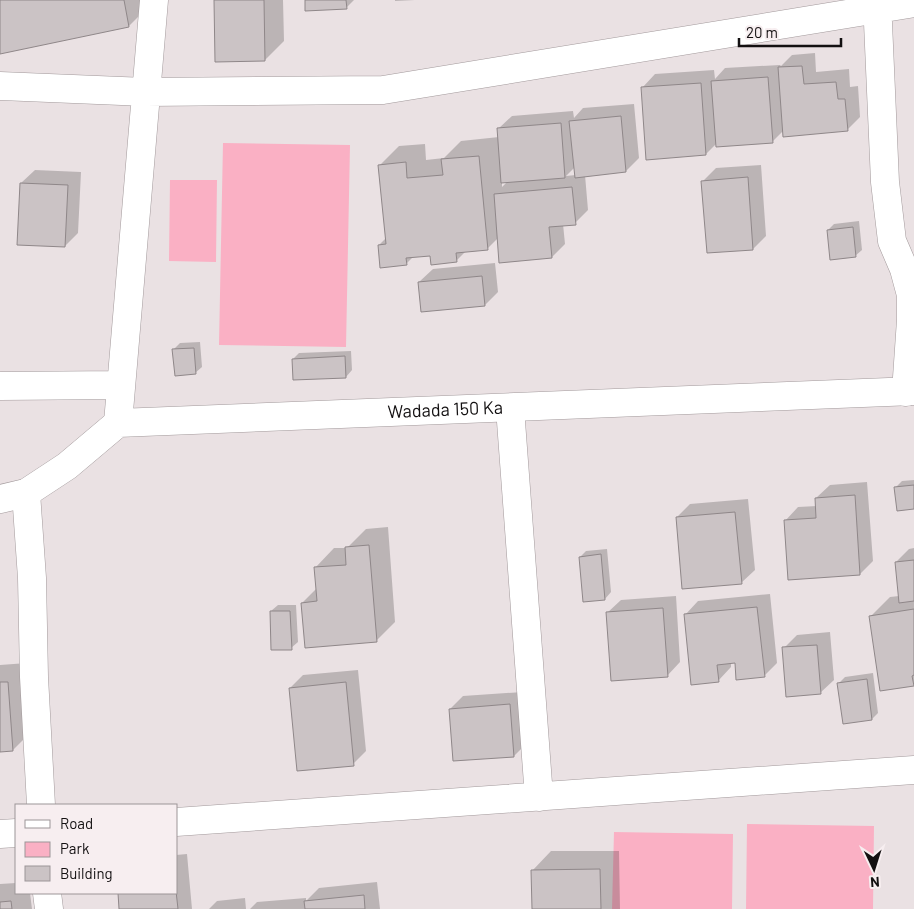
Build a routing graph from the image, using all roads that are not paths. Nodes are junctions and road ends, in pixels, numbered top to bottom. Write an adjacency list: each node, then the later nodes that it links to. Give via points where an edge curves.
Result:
1 (154, 0): 5 (street)
2 (914, 3): 3 (street)
3 (877, 4): 5 (street, via 383,90); 8 (street, via 892,241 911,295)
4 (0, 86): 5 (street)
5 (146, 92): 6 (street)
6 (121, 385): 7 (street); 10 (street)
7 (0, 386)
8 (910, 391): 9 (street, Wadada 150 Ka)
9 (510, 408): 10 (street, Wadada 150 Ka); 14 (street)
10 (118, 423): 11 (street, via 68,466)
11 (26, 493): 12 (street); 15 (street)
12 (0, 499)
13 (914, 770): 14 (street)
14 (539, 797): 16 (street)
15 (41, 804)
16 (178, 822)
17 (15, 833): 18 (street)
18 (0, 834)
19 (47, 894): 20 (street)
20 (49, 909)

